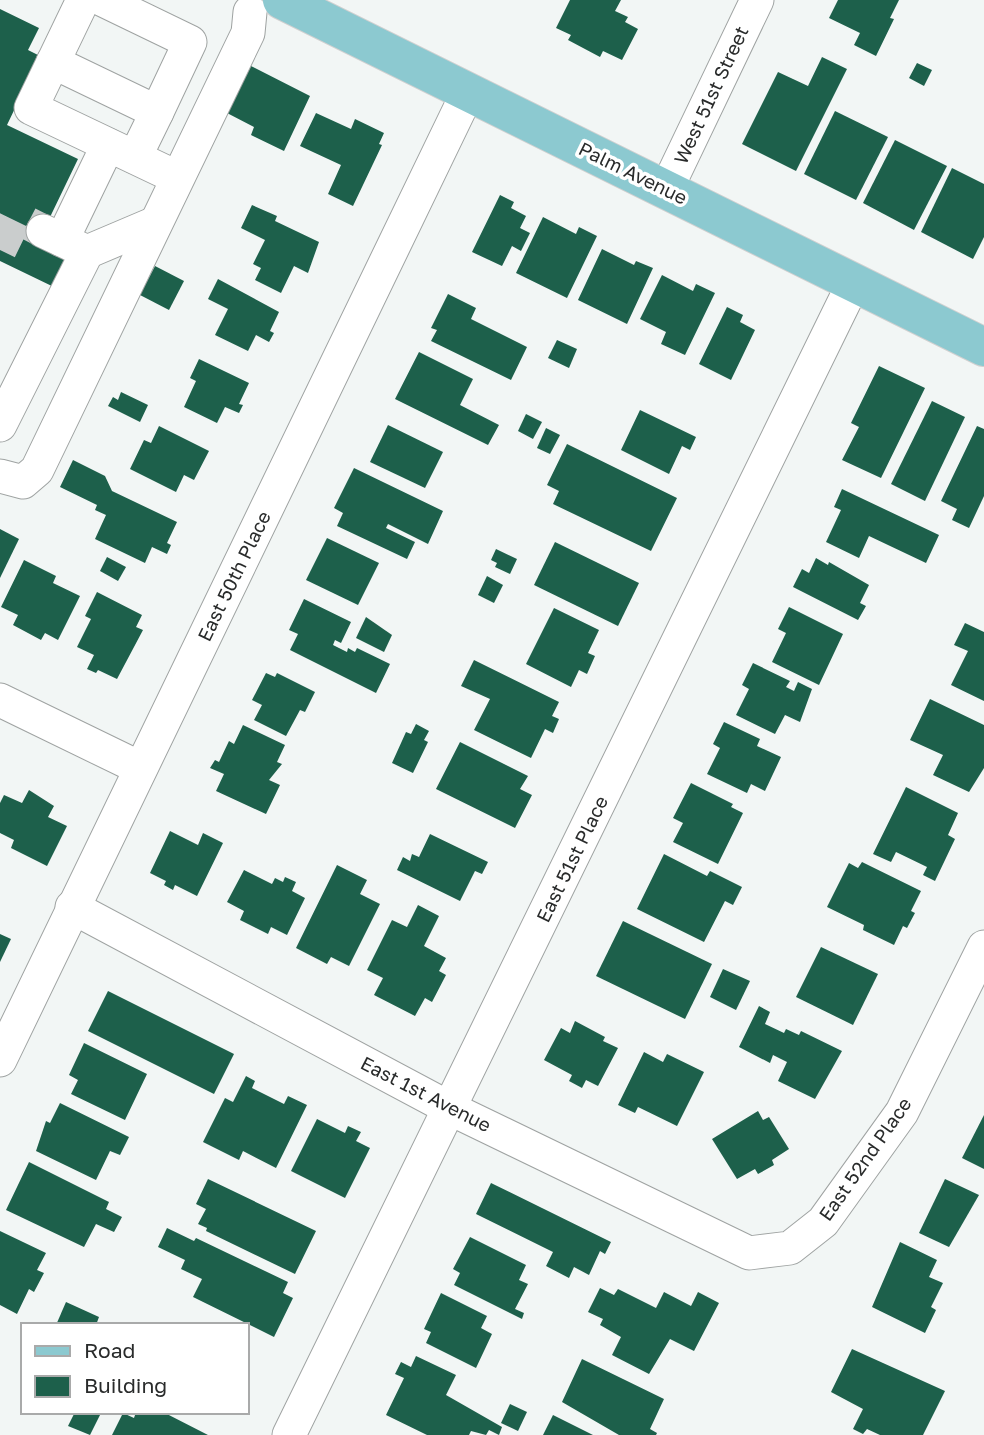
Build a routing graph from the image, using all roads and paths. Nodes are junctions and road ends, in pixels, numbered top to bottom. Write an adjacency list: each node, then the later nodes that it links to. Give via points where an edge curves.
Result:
1 (83, 0): 5 (street)
2 (103, 0): 7 (street, via 190,42)
3 (757, 0): 9 (street, West 51st Street)
4 (263, 4): 6 (main road, Palm Avenue); 8 (street, via 229,22)
5 (53, 62): 7 (street); 8 (street, via 31,108)
6 (468, 92): 9 (main road, Palm Avenue); 17 (street, East 50th Place)
7 (157, 112): 8 (street)
8 (144, 162): 10 (street); 11 (street)
9 (666, 190): 12 (main road, Palm Avenue)
10 (153, 224): 11 (street); 15 (street, via 37,470 23,482)
11 (64, 241): 14 (street)
12 (854, 282): 13 (main road, Palm Avenue); 21 (street, East 51st Place)
13 (984, 347)
14 (0, 425)
15 (0, 476)
16 (0, 700): 17 (street)
17 (140, 768): 18 (street, East 50th Place)
18 (72, 907): 20 (street, East 50th Place); 21 (street, East 1st Avenue)
19 (984, 947): 22 (street, East 52nd Place, via 902,1112 823,1222)
20 (0, 1060)
21 (451, 1109): 22 (street, East 1st Avenue, via 749,1252); 23 (street, East 51st Place)
22 (790, 1248)
23 (289, 1435)

